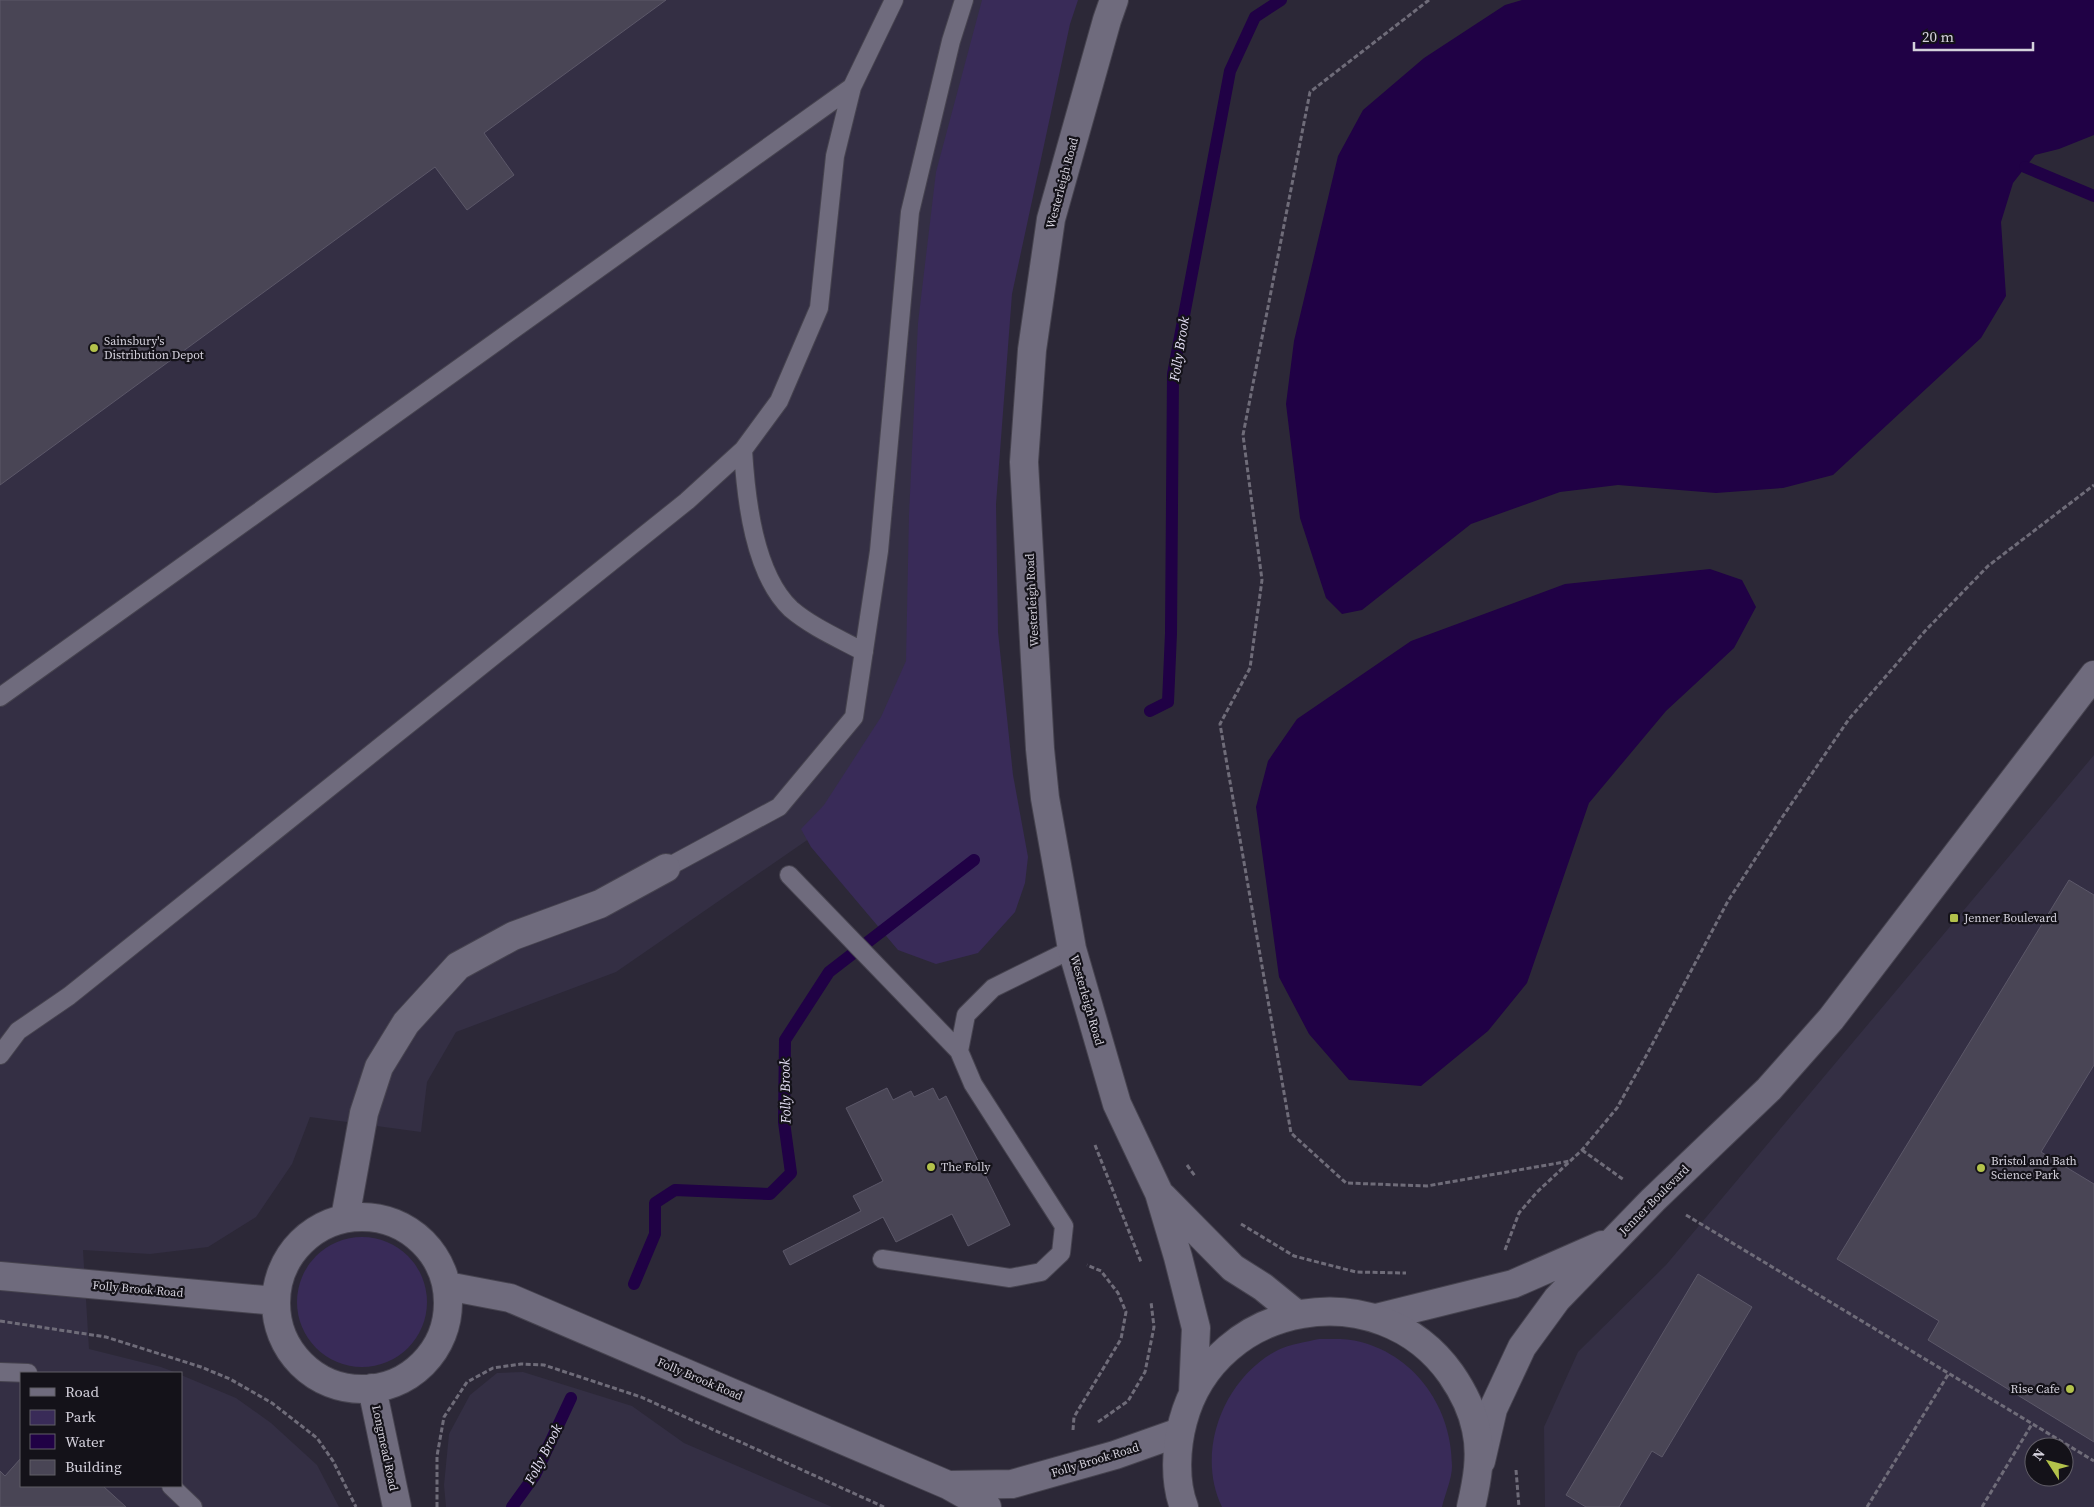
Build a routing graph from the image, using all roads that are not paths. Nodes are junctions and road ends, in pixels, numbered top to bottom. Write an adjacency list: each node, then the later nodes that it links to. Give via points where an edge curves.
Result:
1 (894, 0): 4 (lane)
2 (964, 0): 6 (lane, via 910,212 879,551)
3 (1114, 0): 11 (street, Westerleigh Road, via 1051,219 1032,350 1024,462 1040,749 1045,798)
4 (852, 87): 5 (lane, via 835,156 819,308 779,401); 8 (lane)
5 (743, 450): 6 (lane, via 746,498 754,534 770,580 780,597 806,620); 13 (lane, via 679,508 69,996 18,1031)
6 (864, 652): 9 (lane, via 854,717 778,807)
7 (2094, 675): 16 (street, Jenner Boulevard, via 1830,1019 1769,1089)
8 (0, 697)
9 (666, 868): 15 (street, via 600,904 513,936 458,966 406,1023 379,1067 364,1113)
10 (789, 875): 12 (lane)
11 (1072, 949): 12 (lane, via 993,988 966,1015); 14 (street, Westerleigh Road, via 1117,1104)
12 (959, 1051): 17 (lane, via 973,1084 1064,1226 1062,1253 1041,1272 1010,1278)
13 (0, 1055)
14 (1158, 1192): 21 (street, Westerleigh Road, via 1233,1268); 26 (street, Westerleigh Road, via 1196,1328)
15 (345, 1218): 19 (street, via 375,1217 405,1227 419,1237 439,1262); 20 (street, via 316,1230 295,1249 281,1274)
16 (1614, 1240): 22 (street, Jenner Boulevard, via 1513,1284); 28 (street, Jenner Boulevard, via 1557,1298 1522,1347 1492,1409)
17 (882, 1259)
18 (0, 1276): 20 (street, Folly Brook Road)
19 (447, 1286): 25 (street, via 448,1316 442,1337 418,1368 392,1384); 29 (street, Folly Brook Road, via 510,1298)
20 (276, 1301): 25 (street, via 285,1341 301,1364 326,1381 354,1389)
21 (1295, 1313): 22 (street, via 1336,1310); 26 (street, via 1254,1330 1226,1351)
22 (1376, 1318): 28 (street, via 1411,1334 1440,1359 1462,1392 1476,1428)
23 (0, 1372): 24 (lane)
24 (20, 1373)
25 (372, 1388): 32 (street, Longmead Road)
26 (1193, 1393): 27 (street)
27 (1180, 1432): 29 (street, Folly Brook Road, via 1061,1472 1012,1484); 34 (street, via 1177,1468)
28 (1479, 1466): 35 (street)
29 (948, 1485): 33 (street, Folly Brook Road)
30 (172, 1487): 31 (lane)
31 (193, 1507)
32 (397, 1507)
33 (987, 1507)
34 (1184, 1507)
35 (1472, 1507)

